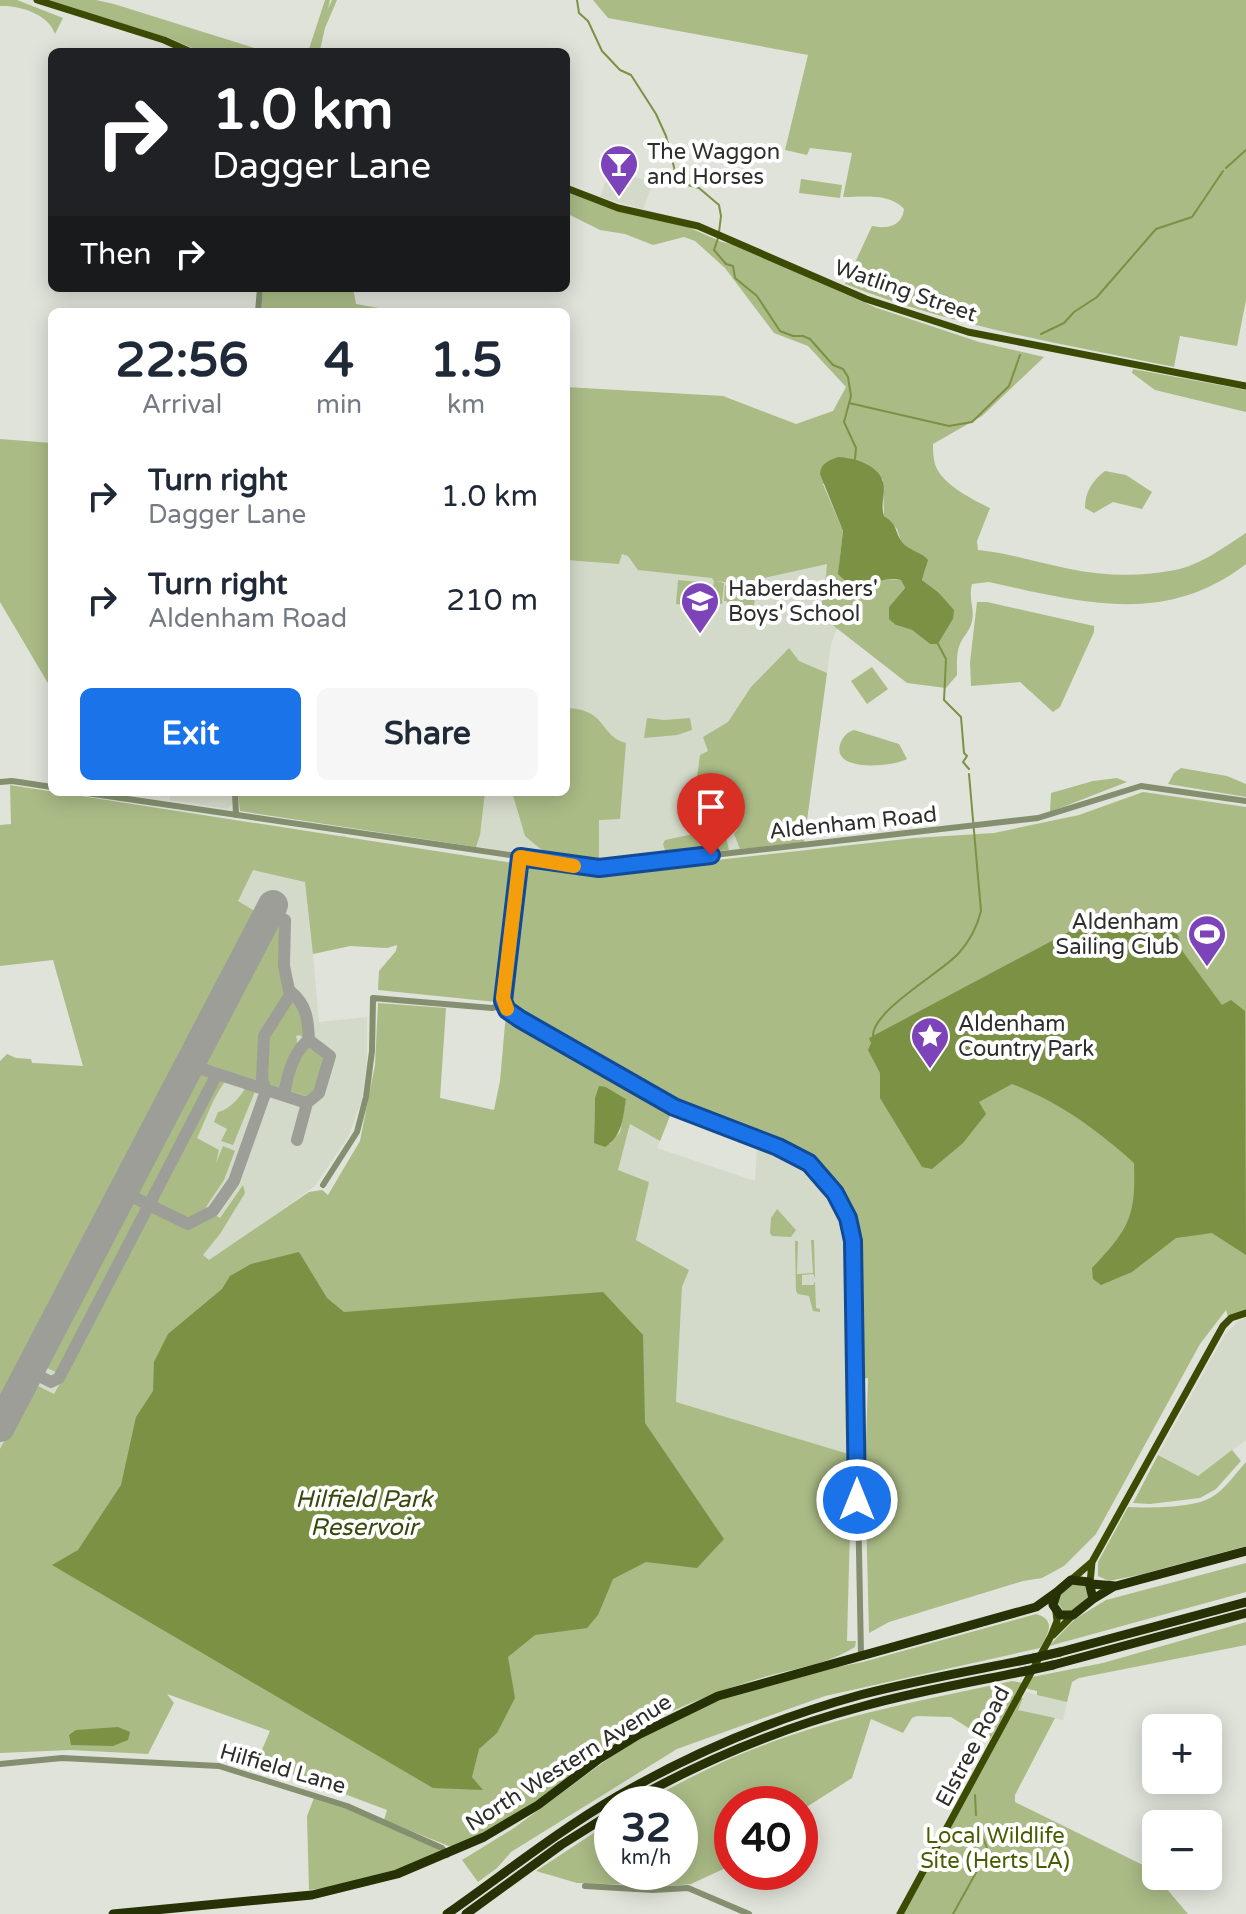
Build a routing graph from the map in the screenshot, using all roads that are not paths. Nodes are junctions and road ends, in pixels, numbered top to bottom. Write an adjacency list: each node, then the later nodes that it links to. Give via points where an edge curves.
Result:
1 (37, 0): 2 (main road)
2 (182, 48)
3 (570, 190): 4 (main road, Watling Street, via 618,208 707,229 866,299 968,332)
4 (1246, 386)
5 (0, 782): 6 (street)
6 (48, 786)
7 (107, 796): 10 (street, Aldenham Road)
8 (235, 796): 10 (street)
9 (1246, 801): 11 (street, Aldenham Road, via 1141,786 1038,818 973,826 599,868)
10 (236, 815): 11 (street, Aldenham Road)
11 (520, 857): 12 (street)
12 (504, 1005): 13 (street, via 373,998 372,1051 357,1132); 28 (street, via 652,1095 799,1156 842,1205 853,1241)
13 (323, 1185)
14 (1246, 1313): 16 (main road, via 1223,1326)
15 (1246, 1551): 19 (highway)
16 (1092, 1562): 17 (main road); 18 (main road)
17 (1071, 1580): 18 (highway); 20 (highway)
18 (1091, 1583): 19 (highway); 21 (highway)
19 (1116, 1586): 21 (highway)
20 (1057, 1592): 23 (highway, North Western Avenue); 24 (highway)
21 (1093, 1599): 26 (highway)
22 (1246, 1602): 35 (highway, bridge, via 1060,1652 838,1701 770,1724 641,1783)
23 (1036, 1607): 24 (highway, North Western Avenue); 28 (highway, North Western Avenue)
24 (1056, 1611): 26 (highway); 27 (main road, Elstree Road)
25 (1246, 1613): 30 (highway, bridge, via 796,1726)
26 (1073, 1615): 27 (main road, Elstree Road)
27 (1051, 1636): 38 (main road, Elstree Road)
28 (861, 1655): 32 (highway, North Western Avenue, via 681,1712 599,1759 512,1821)
29 (0, 1764): 32 (street, Hilfield Lane, via 62,1758 219,1766 347,1806 442,1848)
30 (661, 1786)
31 (594, 1824): 36 (highway)
32 (447, 1855): 34 (highway, North Western Avenue, via 397,1874 312,1895)
33 (585, 1886): 37 (street, via 688,1888)
34 (113, 1914)
35 (447, 1914)
36 (466, 1914)
37 (749, 1914)
38 (900, 1914)

